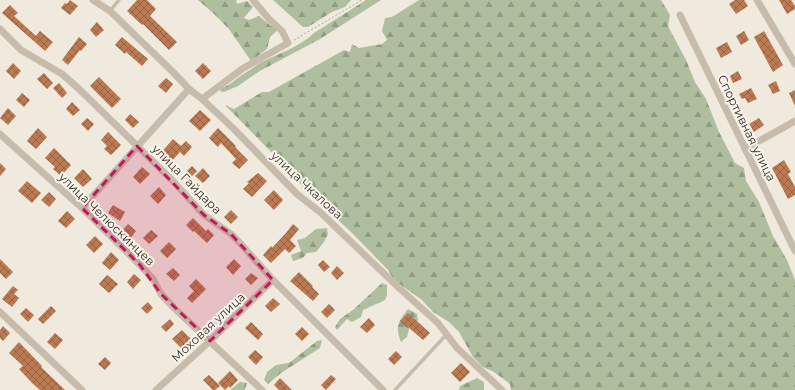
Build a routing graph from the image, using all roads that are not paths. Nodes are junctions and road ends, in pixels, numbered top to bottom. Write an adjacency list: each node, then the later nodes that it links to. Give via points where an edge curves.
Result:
1 (93, 0): 5 (street, улица Чкалова)
2 (119, 0): 5 (lane)
3 (253, 0): 10 (street, via 282,31 288,43 242,69)
4 (757, 0): 8 (street)
5 (110, 11): 9 (street, улица Чкалова)
6 (680, 15): 14 (street, Спортивная улица)
7 (0, 29): 13 (street, улица Гайдара, via 21,50 62,74)
8 (795, 64)
9 (189, 89): 10 (street, улица Чкалова); 13 (street)
10 (202, 99): 19 (street, улица Чкалова, via 297,194 320,212 438,323)
11 (795, 122): 14 (street)
12 (0, 134): 15 (street, улица Челюскинцев)
13 (137, 146): 15 (street); 17 (street, улица Гайдара, via 204,215 231,234)
14 (745, 149): 16 (street, Спортивная улица)
15 (82, 208): 20 (street, улица Челюскинцев, via 140,265 161,294)
16 (795, 251)
17 (274, 280): 20 (street, Моховая улица); 24 (street, улица Гайдара)
18 (0, 312): 21 (street)
19 (446, 335): 25 (lane); 26 (street, улица Чкалова)
20 (210, 341): 22 (street, Моховая улица); 23 (street, улица Челюскинцев)
21 (82, 390)
22 (156, 390)
23 (262, 390)
24 (383, 390)
25 (394, 390)
26 (502, 390)

